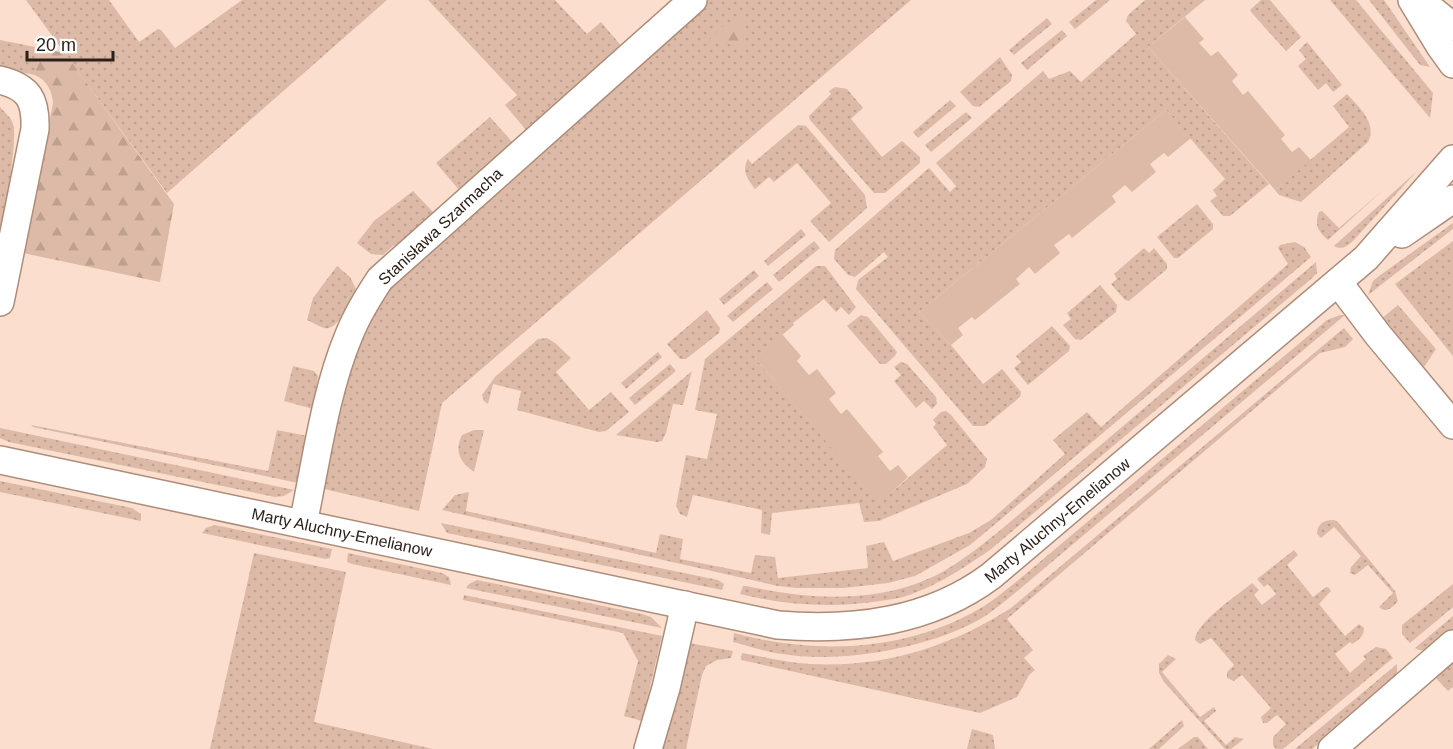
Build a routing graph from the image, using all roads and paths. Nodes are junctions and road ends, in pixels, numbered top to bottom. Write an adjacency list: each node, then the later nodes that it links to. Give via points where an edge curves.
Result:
1 (693, 0): 14 (street, Stanisława Szarmacha, via 380,279 349,334 335,373)
2 (1413, 0): 5 (street)
3 (1420, 0): 4 (street)
4 (1453, 27)
5 (1453, 64)
6 (0, 80): 11 (street, via 12,83 29,96 35,129)
7 (1453, 159): 9 (street, Marty Aluchny-Emelianow)
8 (1453, 199): 9 (street, Marty Aluchny-Emelianow)
9 (1366, 258): 10 (street, Marty Aluchny-Emelianow)
10 (1338, 282): 12 (street); 15 (street, Marty Aluchny-Emelianow, via 991,576 952,600 890,621 815,628 778,625)
11 (0, 302)
12 (1453, 424)
13 (0, 460): 14 (street, Marty Aluchny-Emelianow)
14 (303, 524): 15 (street, Marty Aluchny-Emelianow)
15 (685, 605): 17 (street)
16 (1453, 644): 18 (street)
17 (648, 749)
18 (1332, 749)

